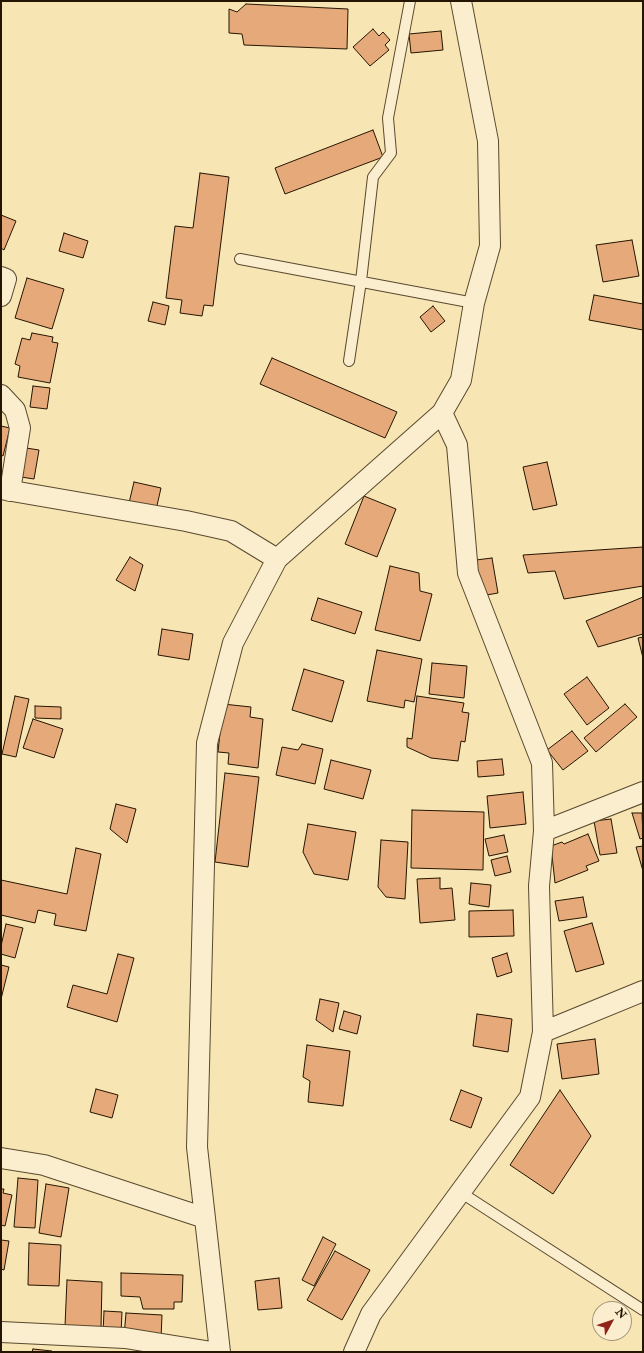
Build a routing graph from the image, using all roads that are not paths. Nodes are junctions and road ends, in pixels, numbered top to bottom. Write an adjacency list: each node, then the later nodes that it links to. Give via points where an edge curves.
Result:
1 (410, 1): 5 (lane, via 388,118 391,152 373,177)
2 (458, 1): 7 (street, via 488,141 490,246)
3 (240, 259): 5 (lane)
4 (1, 277): 6 (street, via 6,279)
5 (361, 281): 7 (lane); 8 (lane)
6 (1, 296)
7 (474, 302): 10 (street, via 462,380)
8 (348, 361)
9 (1, 395): 11 (street, via 16,410 20,428)
10 (442, 413): 12 (street); 14 (street, via 457,445 468,573 542,763)
11 (6, 490): 12 (street, via 231,531)
12 (277, 559): 19 (street, via 233,643 207,743 197,1147)
13 (643, 792): 14 (street)
14 (544, 831): 16 (street, via 539,886)
15 (643, 991): 16 (street)
16 (544, 1032): 18 (street, via 530,1097)
17 (1, 1158): 19 (street, via 44,1165)
18 (460, 1192): 20 (lane); 24 (street, via 371,1314)
19 (205, 1218): 23 (street)
20 (643, 1310)
21 (1, 1332): 22 (street, via 125,1338)
22 (212, 1352)
23 (220, 1352)
24 (354, 1352)

